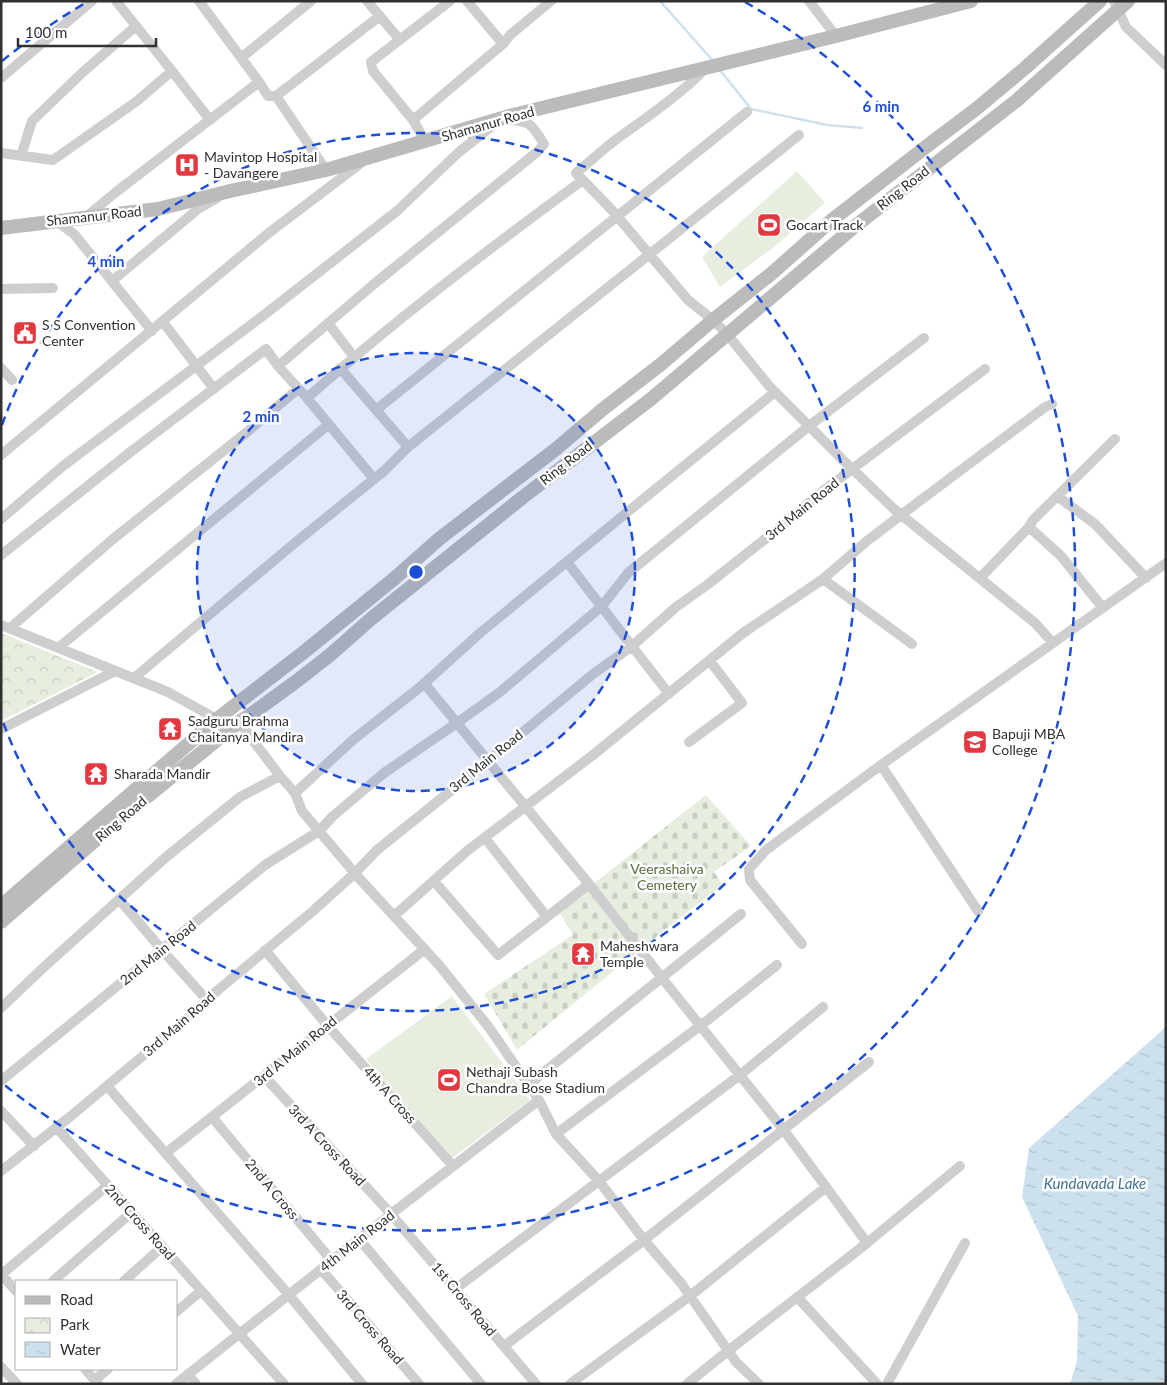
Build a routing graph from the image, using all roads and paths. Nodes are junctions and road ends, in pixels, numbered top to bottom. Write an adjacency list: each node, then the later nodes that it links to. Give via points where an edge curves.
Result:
1 (92, 1): 22 (street)
2 (116, 1): 14 (street)
3 (311, 1): 18 (street)
4 (367, 1): 13 (street)
5 (450, 1): 16 (street)
6 (467, 1): 17 (street)
7 (551, 1): 17 (street)
8 (809, 1): 15 (street)
9 (969, 1): 15 (main road, Shamanur Road)
10 (1100, 1): 45 (main road, Ring Road, via 976,109 832,220)
11 (203, 3): 18 (street)
12 (1120, 4): 19 (street, via 1126,27); 49 (main road, Ring Road, via 1016,101 854,227)
13 (380, 16): 16 (street); 24 (street)
14 (136, 26): 21 (street); 32 (street, via 32,122)
15 (836, 36): 20 (main road, Shamanur Road)
16 (400, 40): 28 (street, via 371,62 373,71)
17 (503, 44): 28 (street)
18 (241, 58): 23 (street)
19 (1166, 65)
20 (713, 67): 26 (main road, Shamanur Road); 35 (street, via 576,173)
21 (172, 71): 27 (street); 32 (street, via 137,101 53,160)
22 (1, 78)
23 (259, 82): 24 (street, via 268,96); 27 (street)
24 (276, 96): 34 (street)
25 (747, 112): 38 (street)
26 (501, 119): 30 (main road, Shamanur Road); 47 (street, via 528,122 544,144); 52 (street, via 459,152 398,210)
27 (210, 120): 37 (street)
28 (413, 120): 30 (street)
29 (799, 135): 41 (street)
30 (425, 141): 33 (main road, Shamanur Road)
31 (1, 153): 32 (street)
32 (21, 156)
33 (369, 157): 34 (main road, Shamanur Road); 46 (street, via 270,232)
34 (326, 170): 36 (main road, Shamanur Road)
35 (583, 180): 38 (street); 51 (street)
36 (230, 191): 37 (main road, Shamanur Road, via 158,209); 42 (street, via 198,209)
37 (86, 217): 39 (main road, Shamanur Road)
38 (617, 217): 41 (street); 63 (street)
39 (56, 221): 40 (main road, Shamanur Road); 42 (street, via 74,234)
40 (1, 228)
41 (650, 254): 45 (street, via 688,300); 67 (street)
42 (112, 281): 48 (street)
43 (53, 288): 44 (street)
44 (1, 289)
45 (713, 320): 49 (street); 93 (main road, Ring Road)
46 (163, 322): 48 (street); 52 (street)
47 (328, 323): 51 (street); 53 (street)
48 (152, 331): 68 (street)
49 (727, 334): 60 (street); 94 (main road, Ring Road, via 651,399 523,496 330,655)
50 (924, 338): 65 (street, 2nd Main Road)
51 (354, 357): 55 (street)
52 (196, 366): 59 (street); 73 (street, via 63,466)
53 (278, 366): 58 (street); 59 (street, via 266,349)
54 (1, 368): 57 (street)
55 (340, 368): 61 (street); 63 (street)
56 (985, 368): 69 (street, 3rd Main Road)
57 (12, 380)
58 (298, 388): 61 (street); 83 (street)
59 (214, 389): 75 (street)
60 (775, 392): 65 (street); 76 (street)
61 (307, 398): 64 (street)
62 (1052, 404): 72 (street)
63 (376, 410): 67 (street)
64 (328, 425): 70 (street); 87 (street)
65 (809, 426): 69 (street); 81 (street, 2nd Main Road, via 628,573)
66 (1115, 439): 71 (street)
67 (408, 447): 70 (street)
68 (1, 455)
69 (852, 469): 72 (street); 86 (street, 3rd Main Road, via 676,607)
70 (374, 479): 90 (street)
71 (1057, 496): 74 (street); 79 (street, via 1095,524)
72 (901, 515): 78 (street); 80 (street)
73 (1, 519)
74 (1029, 527): 78 (street); 82 (street, via 1061,556)
75 (1, 555)
76 (567, 562): 81 (street); 91 (street)
77 (1166, 563): 79 (street)
78 (980, 578): 84 (street)
79 (1146, 578): 82 (street)
80 (822, 580): 85 (street); 88 (street, via 743,633)
81 (602, 606): 86 (street); 95 (street, 2nd Main Road)
82 (1103, 608): 84 (street)
83 (6, 627): 87 (street)
84 (1054, 643): 99 (street)
85 (912, 644)
86 (631, 647): 92 (street); 98 (street, 3rd Main Road, via 593,674)
87 (58, 648): 89 (street)
88 (710, 660): 92 (street); 97 (street, via 742,703)
89 (115, 671): 90 (street); 96 (street)
90 (134, 678): 93 (street, via 168,692)
91 (424, 683): 95 (street); 101 (street)
92 (669, 694): 102 (street)
93 (217, 719): 94 (street); 109 (main road, Ring Road)
94 (239, 722): 100 (street); 114 (main road, Ring Road, via 120,818)
95 (457, 724): 98 (street); 103 (street, 2nd Main Road, via 384,774)
96 (1, 729)
97 (689, 742)
98 (488, 761): 102 (street); 105 (street, 3rd Main Road, via 377,850)
99 (881, 765): 110 (street); 115 (street, via 766,850 748,869 750,880)
100 (280, 776): 101 (street); 108 (street, via 240,797)
101 (294, 793): 103 (street, via 302,811)
102 (526, 808): 104 (street); 107 (street)
103 (319, 831): 105 (street); 117 (street, 2nd Main Road, via 265,865)
104 (485, 838): 106 (street); 113 (street)
105 (355, 873): 112 (street); 118 (street, 3rd Main Road)
106 (434, 881): 112 (street); 113 (street, via 498,955)
107 (589, 884): 113 (street); 120 (street)
108 (119, 899): 117 (street); 123 (street)
109 (1, 906)
110 (978, 911)
111 (741, 914): 120 (street)
112 (394, 916): 116 (street)
113 (547, 917)
114 (1, 922)
115 (802, 944)
116 (425, 949): 124 (street, 3rd A Main Road); 130 (street, via 488,1026)
117 (162, 950): 121 (street); 129 (street, 2nd Main Road)
118 (265, 950): 121 (street, 3rd Main Road); 124 (street, 4th A Cross)
119 (777, 965): 125 (street)
120 (662, 978): 125 (street); 130 (street)
121 (207, 1000): 131 (street, 3rd Main Road)
122 (824, 1007): 127 (street)
123 (1, 1008)
124 (327, 1025): 128 (street, 3rd A Main Road); 140 (street, 4th A Cross)
125 (700, 1026): 127 (street); 137 (street)
126 (869, 1062): 136 (street)
127 (740, 1075): 136 (street); 143 (street)
128 (264, 1076): 134 (street, 3rd A Main Road); 147 (street, 3rd A Cross Road)
129 (1, 1081)
130 (528, 1085): 132 (street)
131 (107, 1086): 135 (street, 3rd Main Road); 139 (street)
132 (539, 1100): 137 (street); 140 (street, 4th Main Road)
133 (1, 1111): 138 (street)
134 (212, 1117): 139 (street, 3rd A Main Road); 153 (street, 2nd A Cross)
135 (57, 1128): 138 (street, 3rd Main Road); 144 (street, 2nd Cross Road)
136 (783, 1129): 145 (street); 149 (street)
137 (556, 1134): 143 (street)
138 (34, 1146): 142 (street, 3rd Main Road)
139 (166, 1153): 161 (street)
140 (453, 1166): 147 (street, 4th Main Road)
141 (960, 1166): 150 (street)
142 (1, 1171)
143 (599, 1180): 149 (street); 158 (street)
144 (108, 1185): 146 (street, 2nd Cross Road); 155 (street)
145 (826, 1187): 150 (street); 162 (street)
146 (132, 1212): 152 (street, 2nd Cross Road); 156 (street)
147 (391, 1214): 148 (street, 4th Main Road); 158 (street, 1st Cross Road)
148 (359, 1239): 153 (street, 4th Main Road); 179 (street)
149 (644, 1240): 162 (street); 166 (street)
150 (868, 1243): 163 (street)
151 (965, 1243): 185 (street)
152 (162, 1247): 157 (street); 160 (street, 2nd Cross Road)
153 (332, 1262): 154 (street, 4th Main Road)
154 (321, 1269): 161 (street, 4th Main Road); 178 (street, 3rd Cross Road)
155 (2, 1274): 159 (street)
156 (54, 1280)
157 (125, 1280)
158 (455, 1289): 166 (street, 1st Cross Road)
159 (15, 1290)
160 (201, 1291): 164 (street); 165 (street, 2nd Cross Road)
161 (289, 1294): 165 (street, 4th Main Road); 177 (street)
162 (690, 1296): 167 (street); 181 (street)
163 (798, 1298): 167 (street); 184 (street)
164 (178, 1310)
165 (239, 1334): 171 (street, 4th Main Road); 176 (street, 2nd Cross Road)
166 (504, 1346): 180 (street, 1st Cross Road)
167 (728, 1350): 182 (street); 183 (street)
168 (1, 1367): 173 (street)
169 (86, 1370): 172 (street)
170 (107, 1370): 172 (street)
171 (188, 1374): 174 (street, 4th Main Road); 175 (street)
172 (96, 1382)
173 (17, 1384)
174 (176, 1384)
175 (196, 1384)
176 (284, 1384)
177 (362, 1384)
178 (419, 1384)
179 (480, 1384)
180 (536, 1384)
181 (570, 1384)
182 (687, 1384)
183 (758, 1384)
184 (877, 1384)
185 (887, 1384)

